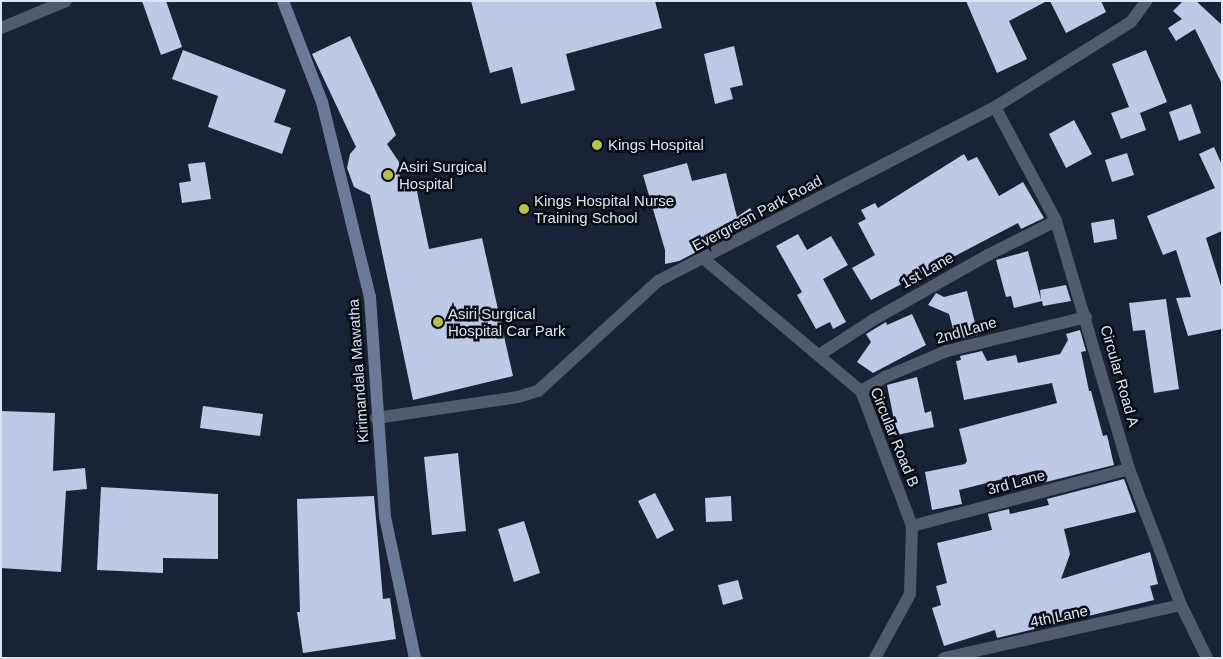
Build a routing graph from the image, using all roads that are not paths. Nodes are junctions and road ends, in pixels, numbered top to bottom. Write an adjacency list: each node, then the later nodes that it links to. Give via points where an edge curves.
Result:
1 (66, 1): 4 (street)
2 (283, 1): 11 (main road, Kirimandala Mawatha, via 322,102 370,297)
3 (1146, 1): 5 (street, Evergreen Park Road, via 1131,22)
4 (1, 28)
5 (995, 107): 6 (street, Circular Road A); 7 (street, Evergreen Park Road)
6 (1056, 221): 8 (street, Circular Road A); 9 (street, 1st Lane, via 988,254 881,315)
7 (704, 259): 9 (street, Circular Road B); 11 (street, Evergreen Park Road, via 658,281 538,391 518,397)
8 (1086, 316): 10 (street, 2nd Lane, via 947,351 885,377); 12 (street, Circular Road A)
9 (819, 355): 10 (street, Circular Road B)
10 (861, 391): 13 (street, Circular Road B)
11 (376, 418): 15 (main road, Kirimandala Mawatha, via 384,517)
12 (1129, 469): 13 (street, 3rd Lane); 14 (street, Circular Road A)
13 (912, 526): 16 (street, Circular Road B, via 910,594)
14 (1180, 605): 17 (street, 4th Lane); 18 (street, Circular Road A)
15 (415, 658)
16 (875, 658)
17 (944, 658)
18 (1207, 658)

